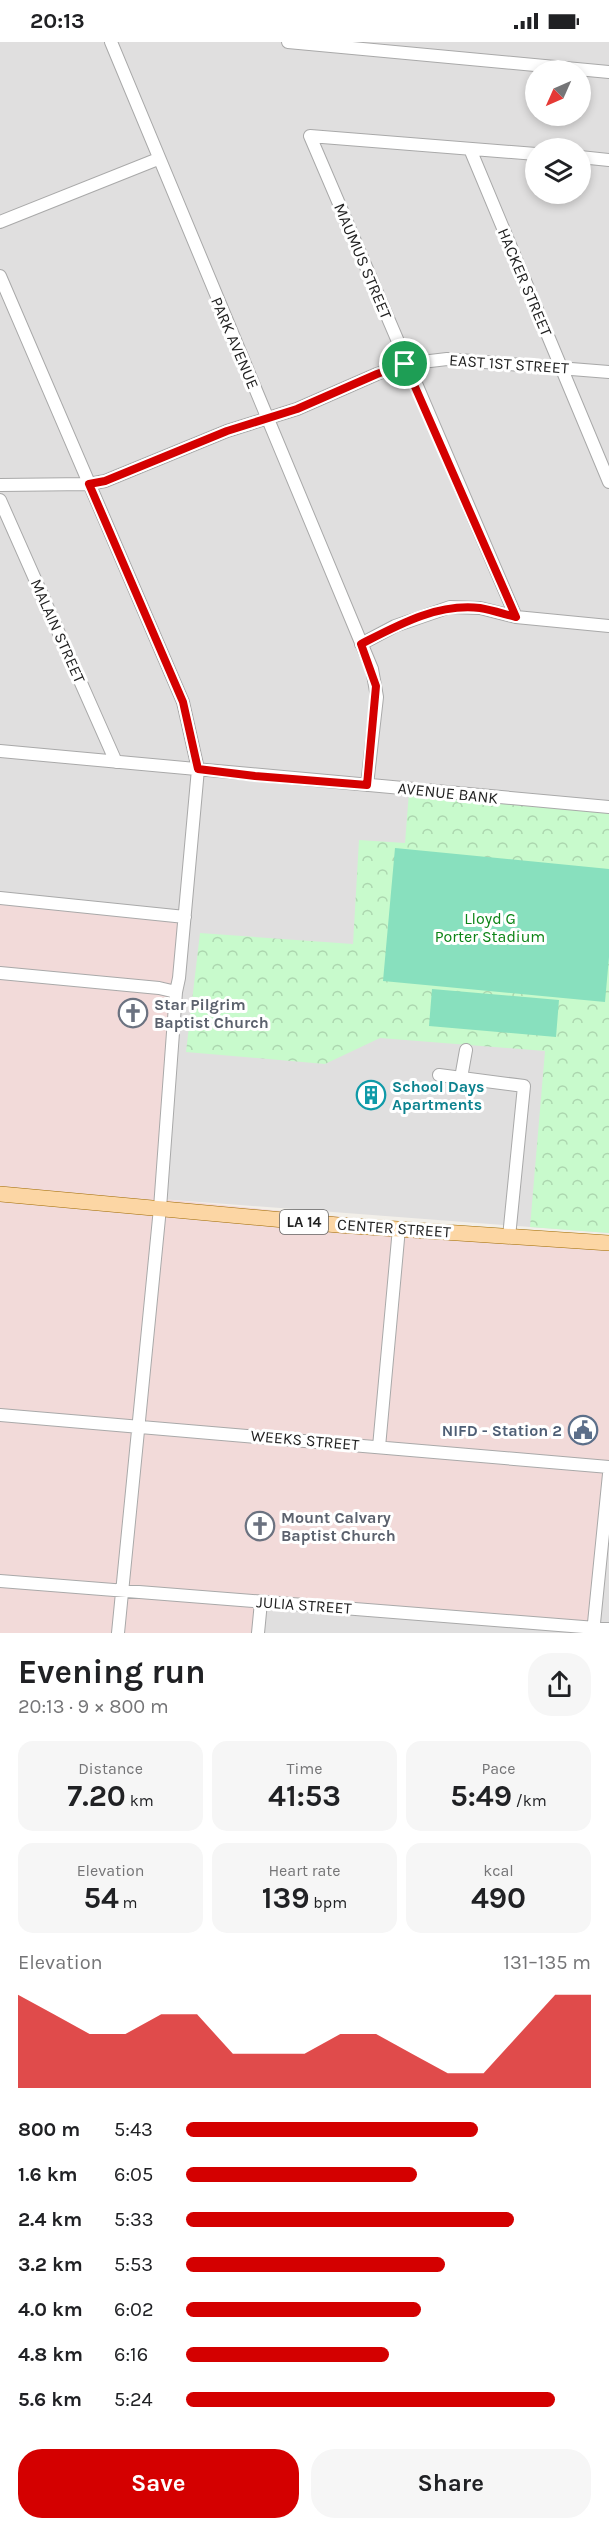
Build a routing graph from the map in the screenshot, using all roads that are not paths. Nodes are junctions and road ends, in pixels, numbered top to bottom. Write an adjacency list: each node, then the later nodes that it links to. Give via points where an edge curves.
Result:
1 (111, 42): 7 (street, PARK AVENUE)
2 (288, 42): 3 (street)
3 (609, 72)
4 (470, 149): 5 (street); 11 (street, MAUMUS STREET, via 309,136); 12 (street, HACKER STREET)
5 (525, 153)
6 (591, 158): 8 (street)
7 (158, 159): 9 (street); 14 (street, PARK AVENUE)
8 (609, 160)
9 (0, 222)
10 (0, 276): 16 (street)
11 (405, 364): 12 (street, EAST 1ST STREET, via 447,359); 14 (street, EAST 1ST STREET); 19 (street, MAUMUS STREET)
12 (561, 368): 13 (street, EAST 1ST STREET); 15 (street, HACKER STREET)
13 (609, 372)
14 (267, 418): 16 (street, EAST 1ST STREET); 21 (street, PARK AVENUE)
15 (609, 482)
16 (89, 484): 17 (street, EAST 1ST STREET); 24 (street, via 183,702)
17 (0, 485)
18 (0, 500): 23 (street, MALAIN STREET)
19 (516, 617): 20 (street); 21 (street, via 480,608 450,608 395,626)
20 (609, 626)
21 (361, 644): 25 (street, PARK AVENUE, via 376,686)
22 (0, 751): 23 (street, AVENUE BANK)
23 (116, 762): 24 (street, AVENUE BANK)
24 (198, 769): 25 (street, AVENUE BANK); 28 (street)
25 (367, 785): 26 (street, AVENUE BANK)
26 (609, 807)
27 (0, 898): 28 (street)
28 (185, 917): 30 (street)
29 (0, 973): 30 (street)
30 (176, 992): 35 (street)
31 (466, 1050): 33 (street)
32 (439, 1076): 33 (street)
33 (461, 1078): 37 (street, via 524,1086)
34 (0, 1194): 35 (main road, CENTER STREET / LA 14)
35 (160, 1208): 36 (main road, CENTER STREET / LA 14); 40 (street)
36 (399, 1228): 37 (main road, CENTER STREET / LA 14); 41 (street)
37 (509, 1237): 38 (main road, CENTER STREET / LA 14)
38 (609, 1244)
39 (0, 1415): 40 (street, WEEKS STREET)
40 (140, 1425): 41 (street, WEEKS STREET); 45 (street)
41 (379, 1447): 42 (street, WEEKS STREET)
42 (609, 1467)
43 (609, 1474): 48 (street)
44 (0, 1581): 45 (street, JULIA STREET)
45 (122, 1592): 46 (street, JULIA STREET); 49 (street)
46 (261, 1602): 48 (street, JULIA STREET); 50 (street)
47 (609, 1629): 48 (street, JULIA STREET)
48 (594, 1630)
49 (118, 1633)
50 (258, 1633)

